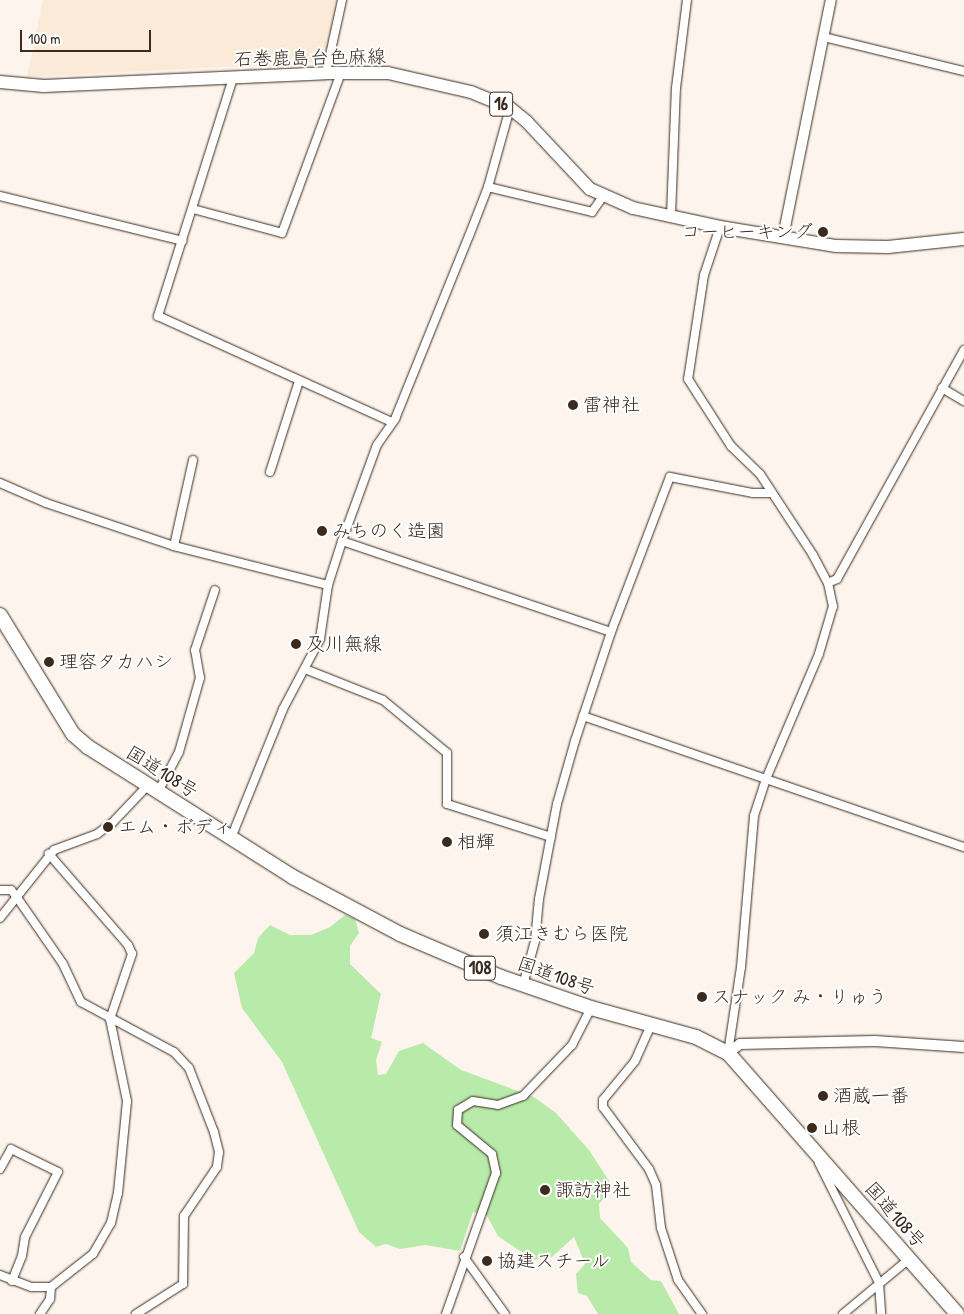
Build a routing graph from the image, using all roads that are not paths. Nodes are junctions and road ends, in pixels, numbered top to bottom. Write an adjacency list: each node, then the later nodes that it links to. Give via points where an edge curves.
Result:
1 (342, 0): 6 (street)
2 (687, 0): 15 (street, via 676,88)
3 (831, 0): 4 (street)
4 (824, 37): 5 (street); 17 (street)
5 (964, 71)
6 (326, 73): 7 (main road, 石巻鹿島台色麻線 / 16); 8 (main road, 石巻鹿島台色麻線 / 16)
7 (341, 73): 10 (main road, 石巻鹿島台色麻線 / 16, via 388,73 471,92); 14 (street, via 282,233)
8 (233, 78): 9 (main road, 石巻鹿島台色麻線 / 16, via 44,86); 14 (street)
9 (0, 82)
10 (510, 108): 11 (street); 13 (main road, 石巻鹿島台色麻線 / 16, via 541,136 579,180)
11 (488, 187): 13 (street, via 592,212); 24 (street)
12 (0, 196): 19 (street)
13 (603, 196): 15 (main road, 石巻鹿島台色麻線 / 16, via 633,208)
14 (193, 209): 19 (street)
15 (671, 216): 16 (main road, 石巻鹿島台色麻線 / 16)
16 (720, 227): 17 (main road, 石巻鹿島台色麻線 / 16); 28 (street, via 704,276 688,379 731,446 760,474)
17 (783, 237): 18 (main road, 石巻鹿島台色麻線 / 16, via 862,248)
18 (964, 239)
19 (183, 241): 21 (street, via 159,312 160,319)
20 (964, 350): 22 (street)
21 (299, 381): 24 (street); 26 (street)
22 (942, 388): 23 (street); 31 (street, via 837,579)
23 (964, 401)
24 (392, 422): 29 (street, via 377,445)
25 (193, 460): 30 (street)
26 (270, 472)
27 (0, 483): 30 (street, via 46,503)
28 (772, 493): 31 (street); 35 (street, via 670,477)
29 (342, 541): 32 (street); 35 (street)
30 (174, 546): 32 (street)
31 (828, 583): 38 (street, via 833,614)
32 (328, 585): 36 (street, via 320,639)
33 (215, 590): 39 (street, via 195,650 200,678 179,752)
34 (0, 615): 39 (highway, 国道108号 / 108, via 73,734 88,748)
35 (611, 632): 37 (street)
36 (305, 669): 40 (street, via 383,700 447,754 447,804); 41 (street, via 283,709)
37 (583, 716): 38 (street); 40 (street)
38 (766, 780): 42 (street); 52 (street, via 754,816 741,967)
39 (153, 788): 41 (highway, 国道108号 / 108); 43 (street, via 104,829 64,844)
40 (551, 837): 47 (street, via 539,899 536,941)
41 (231, 838): 47 (highway, 国道108号 / 108, via 293,877 400,934)
42 (964, 847)
43 (49, 854): 45 (street); 49 (street, via 128,945 132,954)
44 (0, 890): 45 (street, via 11,890)
45 (16, 896): 46 (street); 49 (street, via 63,964 81,1002)
46 (0, 918)
47 (523, 985): 48 (highway, 国道108号 / 108)
48 (591, 1008): 50 (highway, 国道108号 / 108); 55 (street, via 572,1045 524,1096 498,1105 473,1102 458,1110 457,1125 492,1154 496,1166 493,1185)
49 (110, 1019): 60 (street, via 127,1102 118,1194 111,1224 93,1254); 62 (street, via 174,1052 189,1068 202,1096 219,1152 217,1166 184,1216 183,1284)
50 (651, 1025): 52 (highway, 国道108号 / 108, via 696,1037); 65 (street, via 635,1060 602,1100 602,1107 649,1169 656,1185 661,1228 678,1280)
51 (964, 1047): 52 (street, via 875,1041 740,1044)
52 (728, 1053): 53 (highway, 国道108号 / 108)
53 (811, 1148): 56 (highway, 国道108号 / 108); 59 (street)
54 (0, 1169): 58 (street, via 12,1149 58,1172 25,1237)
55 (464, 1257): 63 (street); 64 (street)
56 (909, 1259): 59 (street); 68 (highway, 国道108号 / 108)
57 (0, 1275): 58 (street)
58 (12, 1281): 60 (street, via 32,1287)
59 (880, 1283): 66 (street); 67 (street)
60 (51, 1287): 61 (street, via 50,1299)
61 (40, 1314)
62 (136, 1314)
63 (446, 1314)
64 (505, 1314)
65 (702, 1314)
66 (843, 1314)
67 (881, 1314)
68 (957, 1314)

